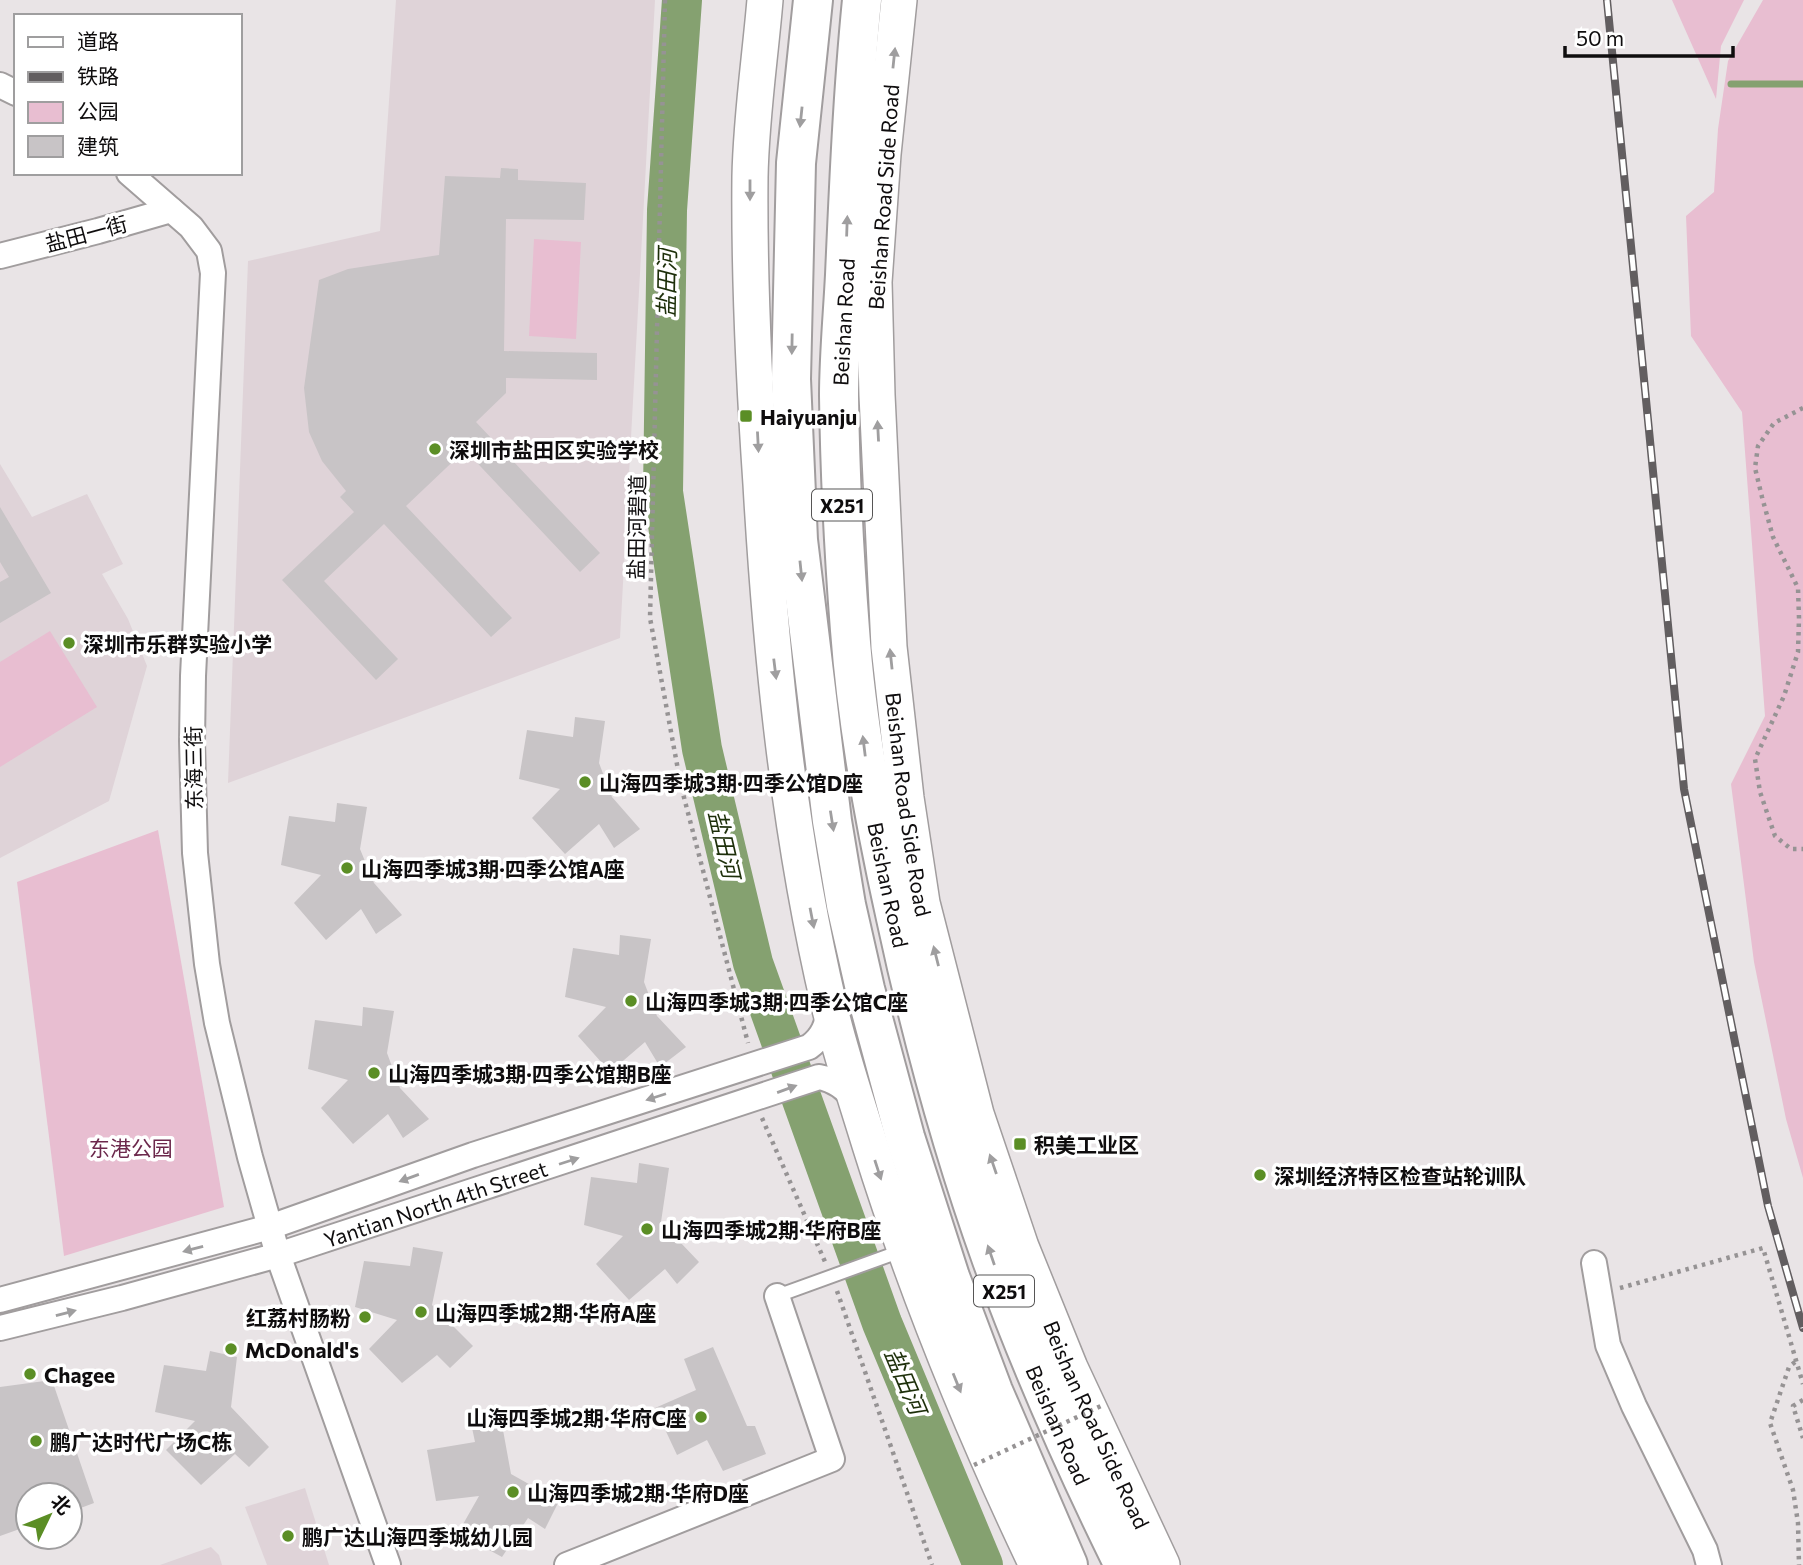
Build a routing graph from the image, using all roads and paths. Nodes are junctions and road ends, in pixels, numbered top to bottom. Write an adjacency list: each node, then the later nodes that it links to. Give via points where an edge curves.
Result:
1 (665, 0): 17 (path, 盐田河碧道, via 650,618 681,786)
2 (765, 0): 15 (street, one-way to 15, via 750,174 751,302 763,522 791,792)
3 (797, 0): 7 (main road)
4 (813, 0): 7 (main road, Beishan Road / X251)
5 (862, 0): 11 (main road, Beishan Road / X251, one-way to 5, via 849,157)
6 (898, 0): 11 (street, Beishan Road Side Road, one-way to 6, via 883,154)
7 (806, 70): 35 (main road, Beishan Road / X251, one-way to 35, via 796,163 792,392 798,540 846,905 905,1137 950,1277)
8 (130, 175): 9 (street)
9 (171, 210): 10 (street, 盐田一街); 20 (street, 东海三街, via 209,251 213,273 193,676 195,853 217,1023)
10 (0, 256)
11 (859, 281): 14 (main road, Beishan Road / X251, one-way to 11, via 866,766 850,635 839,391); 16 (street, Beishan Road Side Road, one-way to 11, via 922,903 906,798 889,647 877,408)
12 (1803, 408): 13 (path, via 1774,423 1758,446 1755,468 1773,537 1798,588 1799,618 1798,652 1755,759 1775,836 1791,849)
13 (1803, 849)
14 (915, 1005): 16 (street); 39 (main road, Beishan Road / X251, one-way to 14, via 1041,1383 992,1260)
15 (829, 1006): 19 (street); 20 (street, Yantian North 4th Street, one-way to 20, via 823,1033 809,1047 473,1155)
16 (952, 1022): 40 (street, Beishan Road Side Road, one-way to 16, via 1070,1368 1021,1247 976,1114)
17 (748, 1043)
18 (754, 1100): 19 (street, Yantian North 4th Street, one-way to 19, via 819,1077 832,1080); 22 (street, Yantian North 4th Street, one-way to 18); 24 (path)
19 (858, 1105): 21 (street, one-way to 21)
20 (270, 1227): 22 (street, 东海三街); 27 (street, Yantian North 4th Street, one-way to 27)
21 (895, 1253): 24 (lane); 35 (street, one-way to 35, via 973,1423)
22 (278, 1255): 28 (street, Yantian North 4th Street, one-way to 22); 36 (street, 东海三街)
23 (1594, 1263): 25 (street)
24 (836, 1274): 26 (lane); 38 (path)
25 (1599, 1294): 29 (path, via 1763,1248); 41 (street, via 1608,1345)
26 (777, 1296): 37 (street, via 832,1459)
27 (0, 1300)
28 (0, 1328)
29 (1795, 1362): 30 (path); 42 (path, via 1789,1367 1770,1423 1794,1490)
30 (1803, 1384)
31 (1803, 1400): 33 (path, via 1793,1406)
32 (1103, 1405): 34 (path, bridge)
33 (1803, 1438)
34 (974, 1465)
35 (1056, 1558)
36 (388, 1565)
37 (567, 1565)
38 (932, 1565)
39 (1124, 1565)
40 (1162, 1565)
41 (1709, 1565)
42 (1799, 1565)

